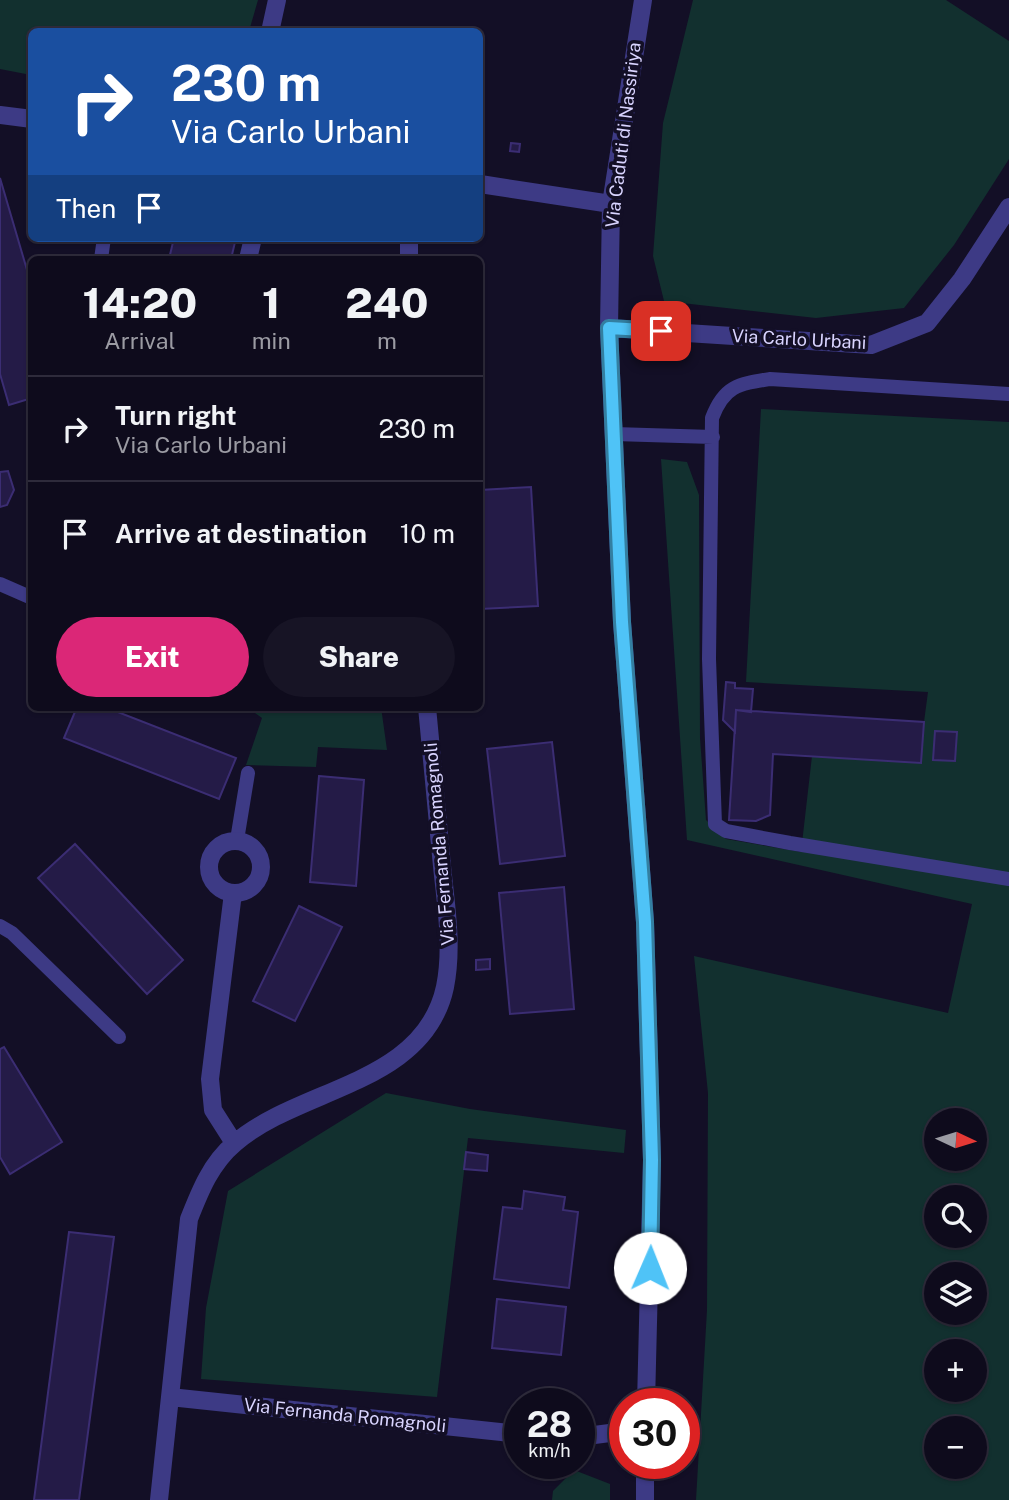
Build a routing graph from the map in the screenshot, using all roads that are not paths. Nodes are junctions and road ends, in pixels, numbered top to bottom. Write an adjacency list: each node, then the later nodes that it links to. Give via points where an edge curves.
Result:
1 (277, 0): 3 (street)
2 (643, 0): 7 (street, Via Caduti di Nassiriya)
3 (271, 28)
4 (0, 115): 5 (street)
5 (28, 118)
6 (483, 184): 7 (street)
7 (611, 204): 9 (street, Via Caduti di Nassiriya)
8 (1009, 207): 9 (street, Via Carlo Urbani, via 927,323 871,345)
9 (609, 328): 11 (street, Via Caduti di Nassiriya)
10 (1009, 394): 12 (lane, via 771,379 732,388 719,399 712,418)
11 (614, 435): 12 (lane); 23 (street, Via Caduti di Nassiriya, via 622,622 646,935 652,1160)
12 (713, 437): 18 (lane, via 709,659 715,824 726,831 790,843)
13 (0, 584): 14 (lane)
14 (28, 596)
15 (427, 711): 22 (street, Via Fernanda Romagnoli, via 449,944 444,989 430,1025 399,1058 265,1122)
16 (248, 772): 17 (lane)
17 (237, 841): 19 (street, via 218,847 209,865 215,884); 19 (street, via 255,849 261,869 253,887)
18 (1009, 879)
19 (233, 893): 22 (street, via 210,1079 213,1110)
20 (0, 926): 21 (lane)
21 (119, 1037)
22 (234, 1143): 24 (street, Via Fernanda Romagnoli, via 205,1177 188,1219)
23 (646, 1388)
24 (170, 1397): 25 (street, Via Fernanda Romagnoli); 27 (street, Via Fernanda Romagnoli)
25 (504, 1432)
26 (645, 1479): 28 (street)
27 (159, 1500)
28 (645, 1500)

